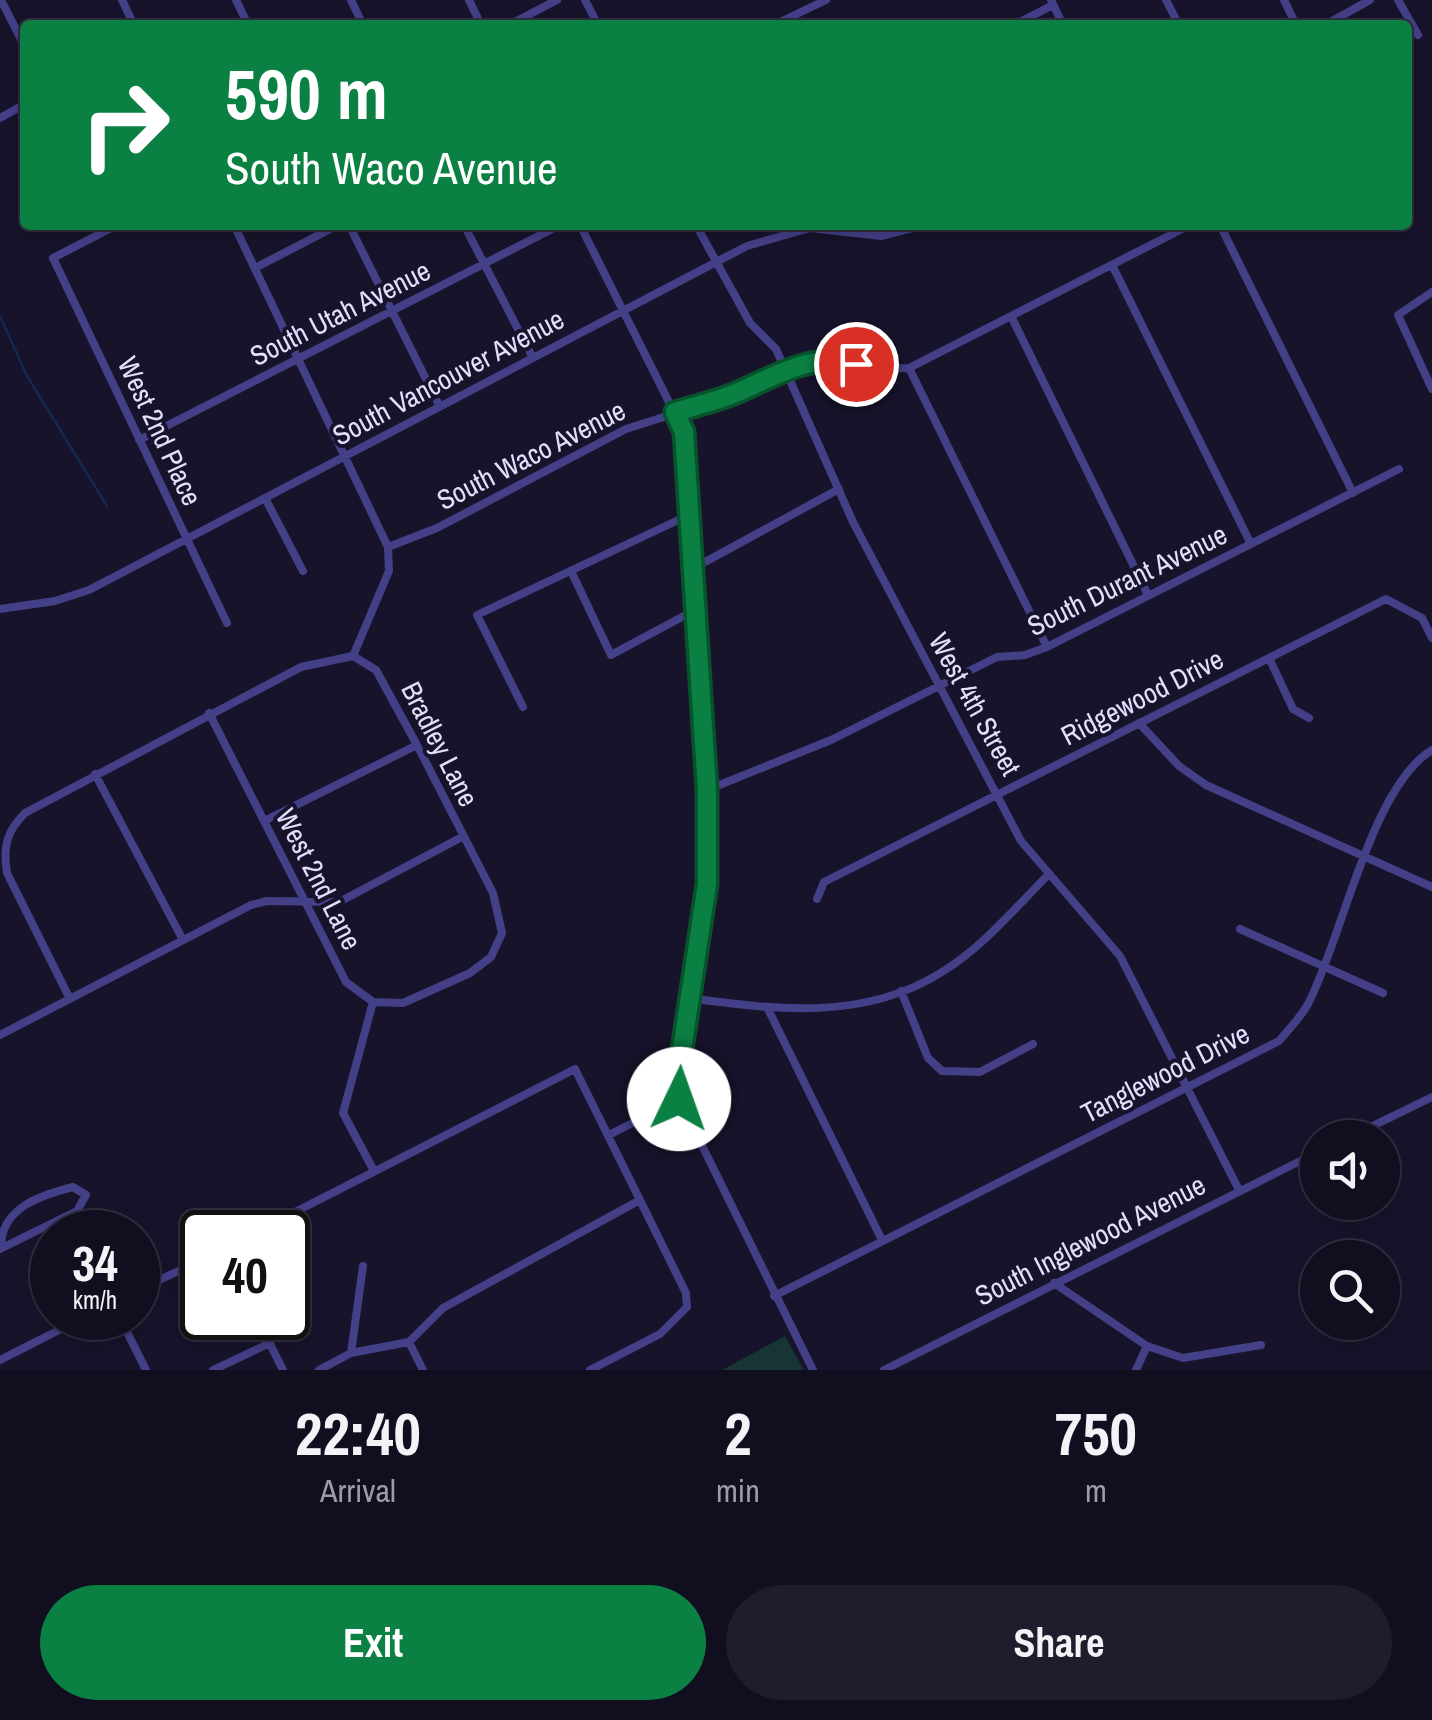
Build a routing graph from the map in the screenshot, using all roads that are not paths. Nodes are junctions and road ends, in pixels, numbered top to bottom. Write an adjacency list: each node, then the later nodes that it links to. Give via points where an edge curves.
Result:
1 (1, 0): 12 (street)
2 (557, 0): 6 (street)
3 (826, 0): 7 (street)
4 (1370, 0): 9 (street)
5 (1052, 2): 8 (street)
6 (518, 20)
7 (784, 20)
8 (1022, 20)
9 (1334, 20)
10 (1412, 24): 11 (street)
11 (1418, 35)
12 (20, 37)
13 (107, 230): 41 (street, West 2nd Place, via 53,258)
14 (236, 230): 29 (street)
15 (328, 230): 29 (street)
16 (351, 230): 32 (street)
17 (467, 230): 27 (street)
18 (550, 230): 27 (street, South Utah Avenue)
19 (583, 230): 31 (street)
20 (699, 230): 26 (street, West 4th Street)
21 (797, 230): 26 (street, South Vancouver Avenue)
22 (838, 230): 23 (street, South Vancouver Avenue, via 881,236)
23 (904, 230)
24 (1180, 230): 28 (street)
25 (1222, 230): 45 (street)
26 (715, 262): 31 (street, South Vancouver Avenue); 37 (street, West 4th Street)
27 (484, 264): 32 (street, South Utah Avenue); 34 (street)
28 (1112, 265): 33 (street); 49 (street)
29 (255, 268): 35 (street)
30 (1432, 292): 38 (street, via 1398,315)
31 (624, 310): 34 (street, South Vancouver Avenue); 40 (street)
32 (391, 312): 35 (street, South Utah Avenue); 39 (street)
33 (1011, 316): 36 (street); 54 (street)
34 (532, 358): 39 (street, South Vancouver Avenue)
35 (302, 359): 41 (street, South Utah Avenue); 42 (street)
36 (908, 368): 37 (street, South Waco Avenue, via 831,358); 59 (street)
37 (786, 370): 40 (street, South Waco Avenue); 44 (street, West 4th Street)
38 (1432, 389)
39 (439, 405): 42 (street, South Vancouver Avenue)
40 (675, 412): 47 (street, via 684,432); 50 (street, South Waco Avenue, via 626,429)
41 (140, 440): 48 (street, West 2nd Place)
42 (347, 456): 46 (street, South Vancouver Avenue); 50 (street)
43 (1399, 468): 45 (street, South Durant Avenue)
44 (839, 489): 51 (street); 62 (street, West 4th Street)
45 (1353, 493): 49 (street, South Durant Avenue)
46 (265, 498): 48 (street, South Vancouver Avenue); 52 (street)
47 (691, 514): 51 (street); 53 (street)
48 (186, 538): 55 (street, South Vancouver Avenue, via 89,590); 57 (street, West 2nd Place)
49 (1250, 544): 54 (street, South Durant Avenue)
50 (388, 547): 60 (street, via 389,571)
51 (694, 568): 56 (street)
52 (303, 571)
53 (571, 572): 56 (street, via 611,655); 63 (street, via 477,615)
54 (1148, 595): 59 (street, South Durant Avenue)
55 (0, 609)
56 (695, 610): 70 (street)
57 (226, 623)
58 (1432, 638): 61 (street, Ridgewood Drive, via 1422,618 1386,599)
59 (1047, 647): 62 (street, South Durant Avenue, via 998,657)
60 (353, 656): 64 (street, via 300,667); 67 (street, Bradley Lane, via 376,670)
61 (1268, 658): 65 (street, via 1293,709); 66 (street, Ridgewood Drive)
62 (936, 685): 70 (street, South Durant Avenue, via 832,740); 71 (street, West 4th Street)
63 (523, 707)
64 (209, 713): 69 (street); 72 (street, West 2nd Lane)
65 (1309, 718)
66 (1139, 723): 71 (street, Ridgewood Drive); 75 (street, via 1206,785)
67 (417, 745): 72 (street); 73 (street, Bradley Lane)
68 (1432, 750): 75 (street, Tanglewood Drive, via 1388,802)
69 (95, 774): 74 (street, via 25,813); 81 (street)
70 (707, 790): 85 (street, via 707,884)
71 (1000, 793): 76 (street, West 4th Street, via 1021,842); 78 (street, Ridgewood Drive, via 824,882)
72 (264, 821): 79 (street, West 2nd Lane)
73 (462, 837): 79 (street, via 339,902); 87 (street, Bradley Lane, via 493,893 502,933 491,957 403,1003)
74 (3, 839): 86 (street, via 7,874)
75 (1367, 857): 77 (street); 82 (street, Tanglewood Drive)
76 (1049, 874): 83 (street, via 981,942 941,973); 91 (street, West 4th Street, via 1120,956)
77 (1432, 887)
78 (818, 899)
79 (305, 900): 81 (street, via 251,905); 87 (street, West 2nd Lane, via 346,982)
80 (1240, 928): 82 (street)
81 (183, 940): 86 (street)
82 (1325, 964): 84 (street); 91 (street, Tanglewood Drive, via 1306,1008 1279,1041)
83 (901, 990): 88 (street, via 852,1008); 90 (street, via 928,1058 942,1071 980,1072)
84 (1383, 992)
85 (690, 998): 88 (street); 93 (street)
86 (70, 999): 89 (street)
87 (373, 1002): 97 (street, via 343,1114)
88 (768, 1009): 101 (street)
89 (0, 1035)
90 (1034, 1044)
91 (1187, 1087): 98 (street, West 4th Street); 101 (street, Tanglewood Drive)
92 (1432, 1097): 94 (street)
93 (679, 1099): 95 (street); 105 (street)
94 (1385, 1120)
95 (609, 1134): 97 (street, via 575,1069); 99 (street)
96 (1300, 1161): 98 (street, South Inglewood Avenue)
97 (374, 1171): 100 (street)
98 (1239, 1190): 104 (street, South Inglewood Avenue)
99 (640, 1200): 109 (street, via 444,1308); 121 (street, via 687,1307 660,1334)
100 (299, 1210)
101 (882, 1240): 105 (street, Tanglewood Drive)
102 (1, 1248): 102 (street, via 77,1210 86,1195 74,1187 48,1193 8,1216)
103 (363, 1266): 113 (street)
104 (1054, 1283): 112 (street); 123 (street, South Inglewood Avenue)
105 (774, 1296): 122 (street)
106 (39, 1340): 114 (street)
107 (131, 1340): 116 (street)
108 (268, 1340): 110 (street)
109 (409, 1342): 113 (street); 120 (street)
110 (270, 1343): 117 (street); 118 (street)
111 (1261, 1345): 112 (street, via 1183,1358)
112 (1147, 1346): 124 (street)
113 (351, 1353): 119 (street)
114 (2, 1359): 115 (street)
115 (9, 1370)
116 (146, 1370)
117 (213, 1370)
118 (284, 1370)
119 (319, 1370)
120 (423, 1370)
121 (590, 1370)
122 (813, 1370)
123 (884, 1370)
124 (1136, 1370)

